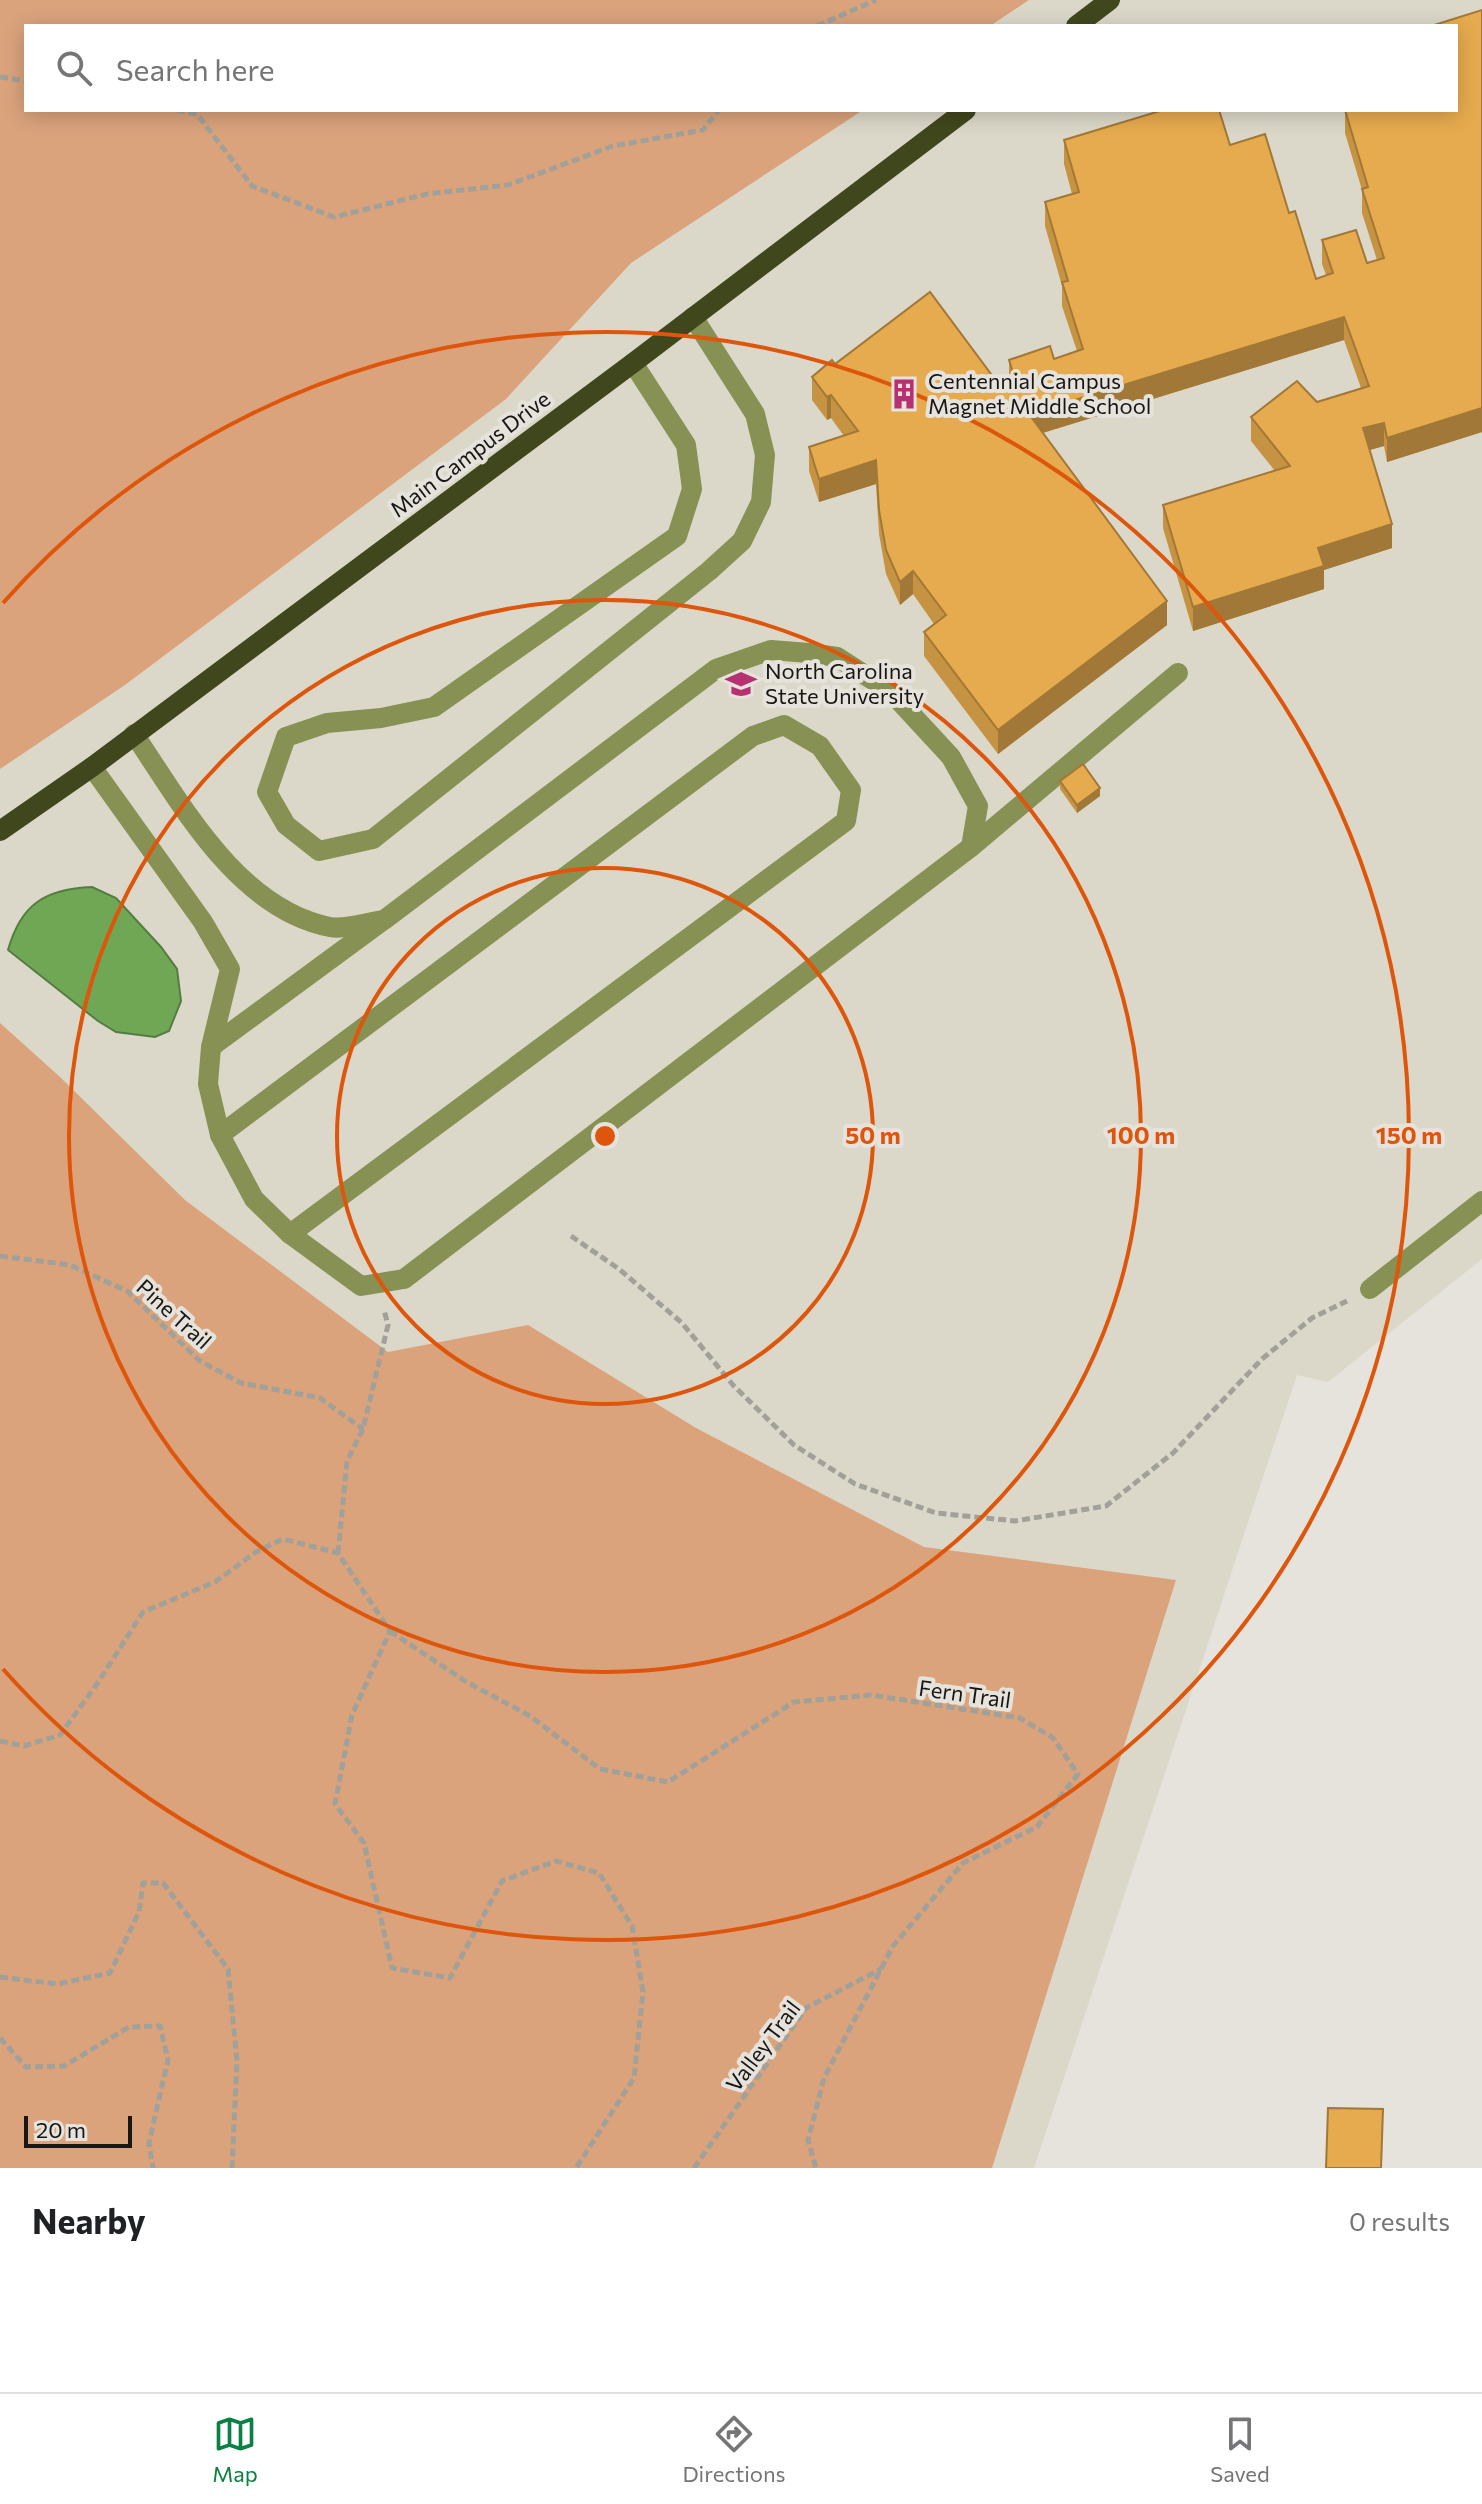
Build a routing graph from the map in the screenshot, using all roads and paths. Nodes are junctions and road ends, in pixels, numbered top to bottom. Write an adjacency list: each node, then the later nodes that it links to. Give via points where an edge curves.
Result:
1 (876, 0): 3 (path)
2 (1110, 0): 4 (main road)
3 (822, 24)
4 (1079, 24)
5 (0, 77): 6 (path)
6 (24, 81)
7 (187, 112): 8 (path, via 197,114 252,186 334,217 427,194 508,185 613,146 703,130)
8 (717, 112)
9 (963, 112): 10 (main road, Main Campus Drive)
10 (693, 317): 11 (main road, Main Campus Drive); 11 (lane, via 755,414 765,455 761,502 742,541 373,839 319,851 286,825 267,792 286,737 327,723 434,707 677,536 692,489 686,445)
11 (633, 363): 13 (main road, Main Campus Drive)
12 (1178, 673): 16 (lane)
13 (134, 734): 14 (main road, Main Campus Drive); 17 (lane, via 213,849 255,892 332,928)
14 (92, 767): 15 (main road, Main Campus Drive); 18 (lane, via 230,969)
15 (0, 831)
16 (971, 847): 17 (lane, via 978,806 951,757 890,691 837,657 771,650 716,669); 24 (lane, via 404,1279)
17 (384, 920): 18 (lane)
18 (211, 1047): 19 (lane, via 208,1084)
19 (220, 1135): 21 (lane, via 254,1199); 21 (lane, via 753,736 784,725 820,746 844,779 851,790 846,821)
20 (1482, 1201): 25 (lane)
21 (290, 1234): 24 (lane, via 361,1286)
22 (571, 1236): 25 (path, via 682,1323 733,1385 794,1445 855,1484 936,1513 1015,1521 1106,1506 1173,1453 1262,1359 1312,1318)
23 (0, 1256): 26 (path, Pine Trail, via 70,1265 127,1291 200,1361 241,1383 320,1398)
24 (378, 1283): 26 (path, via 388,1325)
25 (1370, 1289)
26 (363, 1429): 27 (path, via 347,1461)
27 (338, 1553): 28 (path); 29 (path, via 283,1539 215,1582 143,1612 60,1735 24,1746)
28 (390, 1631): 30 (path, Fern Trail, via 530,1716 600,1769 668,1782 794,1702 871,1695 1020,1718 1053,1738 1078,1774 1037,1827 963,1863 893,1946); 35 (path, via 352,1715 335,1804 364,1843 392,1968 450,1978 502,1881 556,1861 599,1873 632,1926 643,1992 634,2078)
29 (0, 1741)
30 (881, 1969): 36 (path, Valley Trail, via 806,2008); 37 (path, Fern Trail, via 824,2078 808,2140)
31 (0, 1977): 34 (path, via 57,1984 110,1973 139,1912 143,1883 163,1883 228,1969 237,2061)
32 (0, 2038): 33 (path, via 26,2067 64,2066 129,2027 160,2026 168,2060 149,2143)
33 (153, 2168)
34 (232, 2168)
35 (576, 2168)
36 (694, 2168)
37 (816, 2168)

